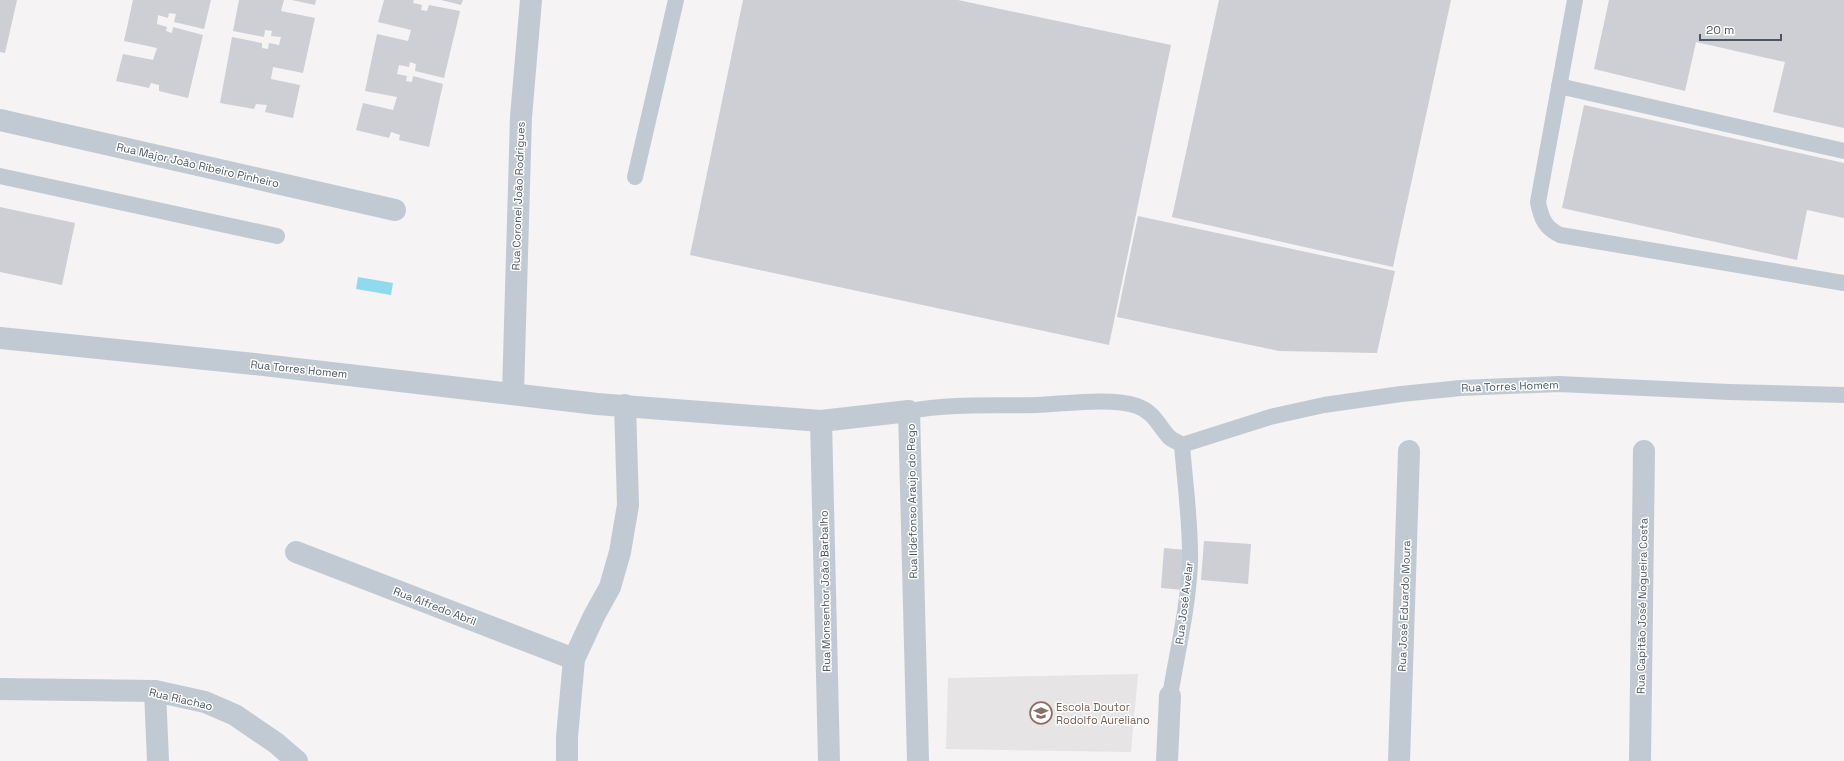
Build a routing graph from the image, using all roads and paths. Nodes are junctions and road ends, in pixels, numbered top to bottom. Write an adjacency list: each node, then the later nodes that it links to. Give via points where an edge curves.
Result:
1 (531, 0): 13 (street, Rua Coronel João Rodrigues, via 520,117)
2 (676, 0): 8 (lane)
3 (1575, 0): 4 (lane)
4 (1559, 86): 6 (lane); 11 (lane, via 1538,202 1544,223 1551,231)
5 (0, 120): 9 (street, Rua Major João Ribeiro Pinheiro)
6 (1844, 151)
7 (0, 176): 10 (lane)
8 (635, 177)
9 (395, 210)
10 (277, 236)
11 (1844, 283)
12 (0, 338): 13 (street, Rua Torres Homem)
13 (513, 393): 15 (street, Rua Torres Homem)
14 (1844, 395): 19 (lane, Rua Torres Homem, via 1559,384 1461,388 1324,405 1270,417)
15 (597, 404): 16 (street, Rua Ildefonso Araújo do Rego)
16 (625, 405): 18 (street, Rua Ildefonso Araújo do Rego); 23 (street, via 628,505 620,552 610,587)
17 (909, 411): 18 (street, Rua Ildefonso Araújo do Rego); 19 (lane, via 935,406 973,404 1110,402 1136,406 1150,412 1169,437); 31 (street, Rua Ildefonso Araújo do Rego)
18 (821, 421): 30 (street, Rua Monsenhor João Barbalho)
19 (1182, 445): 26 (lane, Rua José Avelar, via 1190,564)
20 (1409, 451): 33 (street, Rua José Eduardo Moura)
21 (1644, 451): 34 (street, Rua Capitão José Nogueira Costa)
22 (296, 552): 23 (street, Rua Alfredo Abril)
23 (574, 659): 29 (street)
24 (0, 689): 25 (street, Rua Riachao)
25 (155, 691): 27 (street); 28 (street, Rua Riachao, via 205,702 235,715)
26 (1170, 696): 32 (street, Rua José Avelar)
27 (158, 761)
28 (297, 761)
29 (567, 761)
30 (829, 761)
31 (918, 761)
32 (1167, 761)
33 (1399, 761)
34 (1640, 761)

